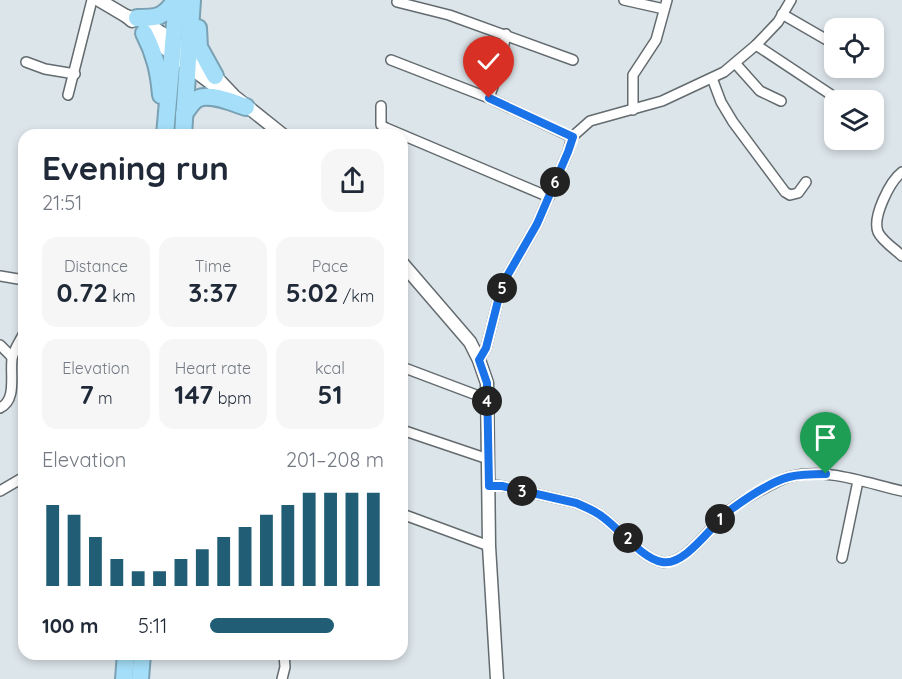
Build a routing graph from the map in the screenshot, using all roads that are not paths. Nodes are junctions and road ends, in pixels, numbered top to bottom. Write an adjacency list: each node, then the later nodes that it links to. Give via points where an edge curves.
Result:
1 (99, 0): 9 (street); 18 (street)
2 (176, 0): 9 (highway, via 168,11); 13 (highway)
3 (194, 0): 13 (highway); 19 (highway, via 199,47)
4 (624, 0): 7 (street)
5 (791, 0): 8 (street)
6 (397, 2): 10 (street)
7 (666, 4): 27 (street, via 656,40 633,75)
8 (782, 14): 11 (street); 12 (street)
9 (136, 22): 13 (street); 29 (highway, via 152,48 159,70)
10 (506, 34): 15 (street); 23 (street)
11 (824, 38)
12 (756, 45): 17 (street); 21 (street)
13 (180, 54): 19 (street); 24 (street, via 222,92); 28 (highway); 30 (highway)
14 (392, 60): 23 (street)
15 (573, 60)
16 (26, 62): 18 (street)
17 (735, 63): 20 (street); 25 (street, via 760,91)
18 (75, 74): 22 (street)
19 (215, 76): 24 (street)
20 (712, 78): 27 (street); 37 (street, via 733,122 785,192 798,193)
21 (824, 90)
22 (68, 95)
23 (489, 98): 35 (street)
24 (240, 101): 28 (highway, via 203,98 194,101); 32 (street)
25 (781, 101)
26 (381, 106): 33 (street, via 381,125)
27 (633, 110): 35 (street, via 590,121)
28 (184, 114): 31 (highway)
29 (164, 129)
30 (165, 129)
31 (183, 129)
32 (272, 129)
33 (388, 129)
34 (408, 137): 38 (street)
35 (573, 137): 38 (street)
36 (902, 172): 39 (street, via 888,189 877,225 879,234)
37 (806, 182)
38 (549, 197): 46 (street, via 502,285 486,348)
39 (902, 256)
40 (408, 270): 46 (street, via 470,342)
41 (0, 276): 42 (street)
42 (18, 279)
43 (0, 345): 45 (street)
44 (18, 345): 45 (street)
45 (12, 357): 49 (street, via 11,396)
46 (479, 360): 48 (street, via 487,383)
47 (408, 369): 48 (street)
48 (487, 399): 51 (street)
49 (0, 408)
50 (408, 432): 51 (street)
51 (488, 459): 54 (street)
52 (18, 480): 55 (street)
53 (858, 481): 54 (street, via 826,474 783,479 726,513 674,563 652,559 603,517 576,503); 56 (street); 59 (street)
54 (489, 486): 58 (street)
55 (0, 491)
56 (902, 491)
57 (408, 516): 58 (street)
58 (489, 546): 66 (street)
59 (842, 558)
60 (125, 660): 63 (highway)
61 (142, 660): 64 (highway)
62 (284, 660): 65 (street)
63 (123, 679)
64 (140, 679)
65 (282, 679)
66 (497, 679)

